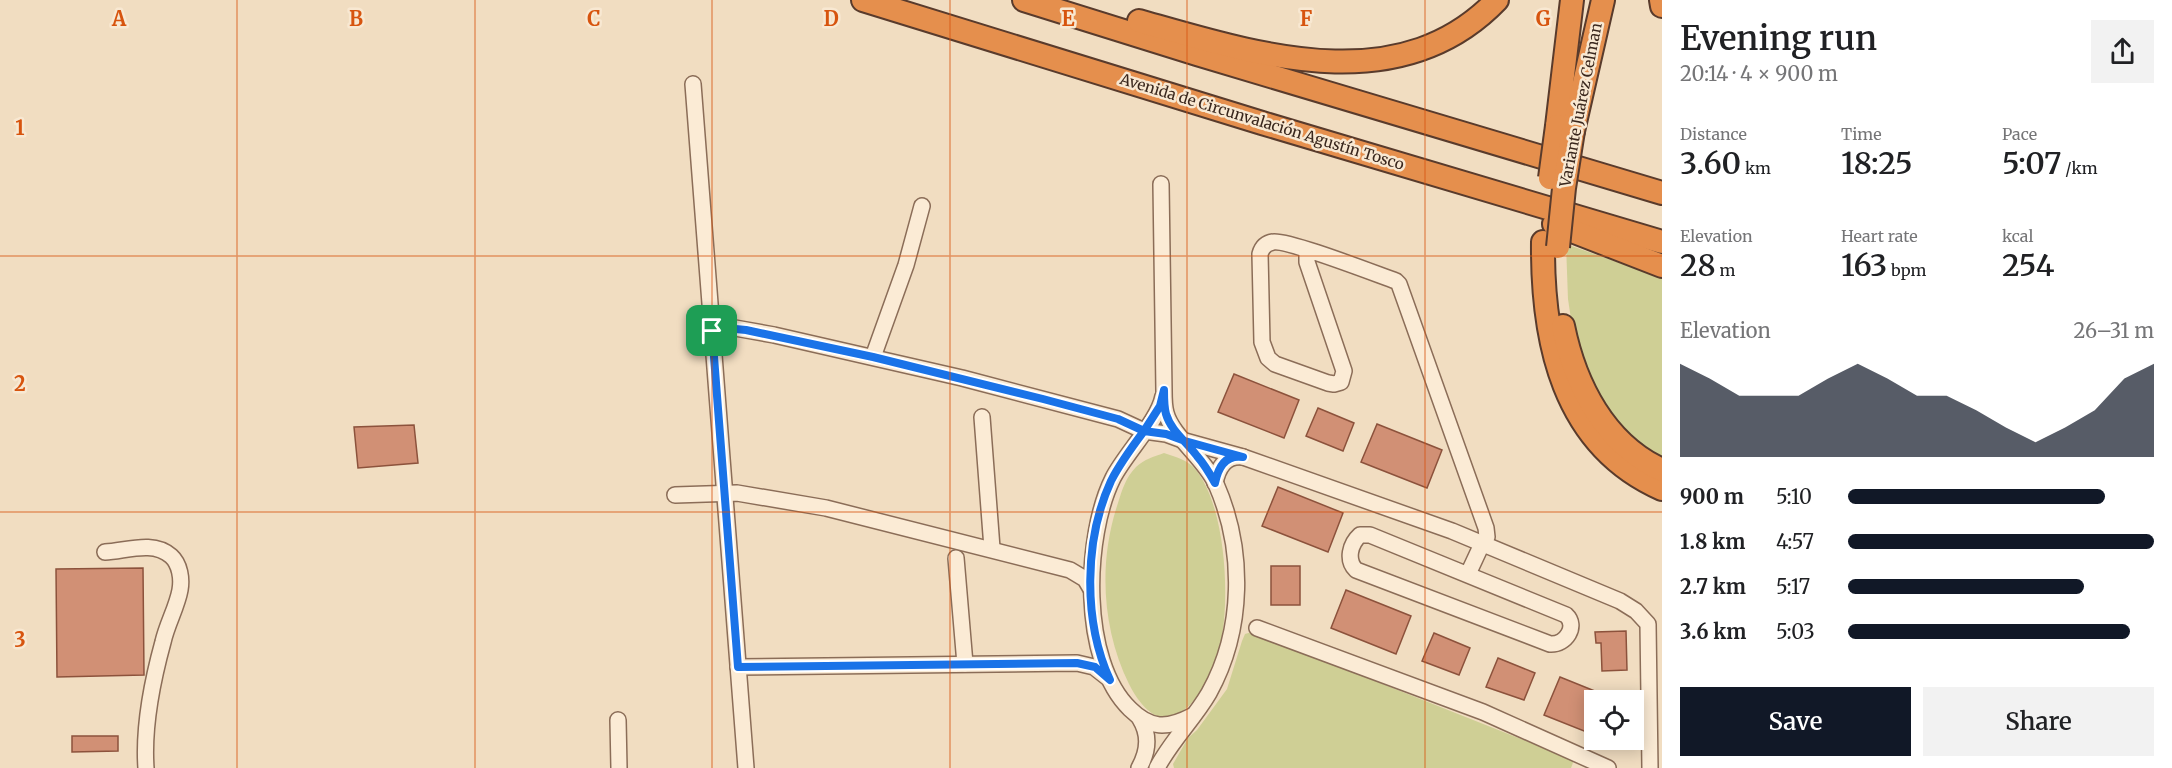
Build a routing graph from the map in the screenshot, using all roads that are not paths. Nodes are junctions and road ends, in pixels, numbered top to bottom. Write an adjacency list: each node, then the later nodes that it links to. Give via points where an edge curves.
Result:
1 (862, 0): 12 (highway, Avenida de Circunvalación Agustín Tosco)
2 (1024, 0): 13 (highway)
3 (1073, 0): 4 (highway, via 1260,52 1313,60 1356,61 1398,57 1433,46 1466,27)
4 (1497, 0)
5 (1572, 0): 10 (highway, Variante Juárez Celman)
6 (1603, 0): 10 (highway, Variante Juárez Celman)
7 (1661, 0): 8 (highway)
8 (1662, 6)
9 (693, 84): 19 (street)
10 (1565, 128): 16 (highway, Variante Juárez Celman, bridge, via 1564,188)
11 (1161, 184): 21 (street)
12 (1484, 188): 15 (highway, Avenida de Circunvalación Agustín Tosco); 18 (highway, via 1522,213)
13 (1662, 193)
14 (922, 206): 20 (street, via 906,266)
15 (1662, 242)
16 (1551, 244): 28 (highway, via 1561,320 1581,384 1612,433 1632,452); 30 (highway, via 1544,296 1548,329 1570,400 1602,447 1628,470)
17 (1306, 250): 17 (street, via 1344,371 1341,382 1334,384 1275,364 1262,342 1262,248 1276,241); 33 (street, via 1399,284 1486,528 1487,537)
18 (1662, 266)
19 (712, 331): 20 (street, via 746,330); 31 (street)
20 (873, 357): 23 (street)
21 (1164, 390): 24 (street, via 1160,406); 25 (street, via 1166,415)
22 (982, 417): 34 (street)
23 (1118, 419): 24 (street); 26 (street, via 1129,433)
24 (1144, 431): 25 (street); 26 (street)
25 (1185, 441): 27 (street); 29 (street)
26 (1128, 452): 35 (street, via 1101,508)
27 (1243, 457): 29 (street, via 1227,459); 33 (street)
28 (1662, 470)
29 (1215, 483): 41 (street, via 1232,539)
30 (1662, 489)
31 (724, 492): 32 (street); 34 (street, via 826,507); 47 (street)
32 (675, 495)
33 (1482, 544): 39 (street); 58 (street, via 1620,601 1648,624)
34 (992, 548): 38 (street)
35 (1093, 551): 38 (street, via 1088,562); 40 (street)
36 (105, 552): 52 (street, via 152,547 172,556 178,565 181,588 154,677 145,741)
37 (956, 558): 46 (street)
38 (1070, 570): 40 (street, via 1085,579)
39 (1468, 574): 39 (street, via 1370,535 1356,539 1350,557 1354,568 1367,574 1550,644 1565,640 1572,624 1566,615)
40 (1091, 589): 43 (street)
41 (1236, 599): 42 (street, via 1243,617); 44 (street)
42 (1257, 628): 44 (street, via 1244,629); 57 (street, via 1483,712)
43 (1096, 634): 45 (street, via 1092,655); 48 (street)
44 (1230, 643): 49 (street, via 1208,694)
45 (1077, 663): 46 (street); 48 (street, via 1095,667)
46 (965, 664): 47 (street)
47 (738, 667): 54 (street)
48 (1110, 680): 50 (street)
49 (1193, 715): 50 (street, via 1165,725); 56 (street)
50 (1140, 719): 55 (street, via 1147,742)
51 (618, 720): 53 (street)
52 (146, 768)
53 (619, 768)
54 (746, 768)
55 (1138, 768)
56 (1157, 768)
57 (1608, 768)
58 (1650, 768)

